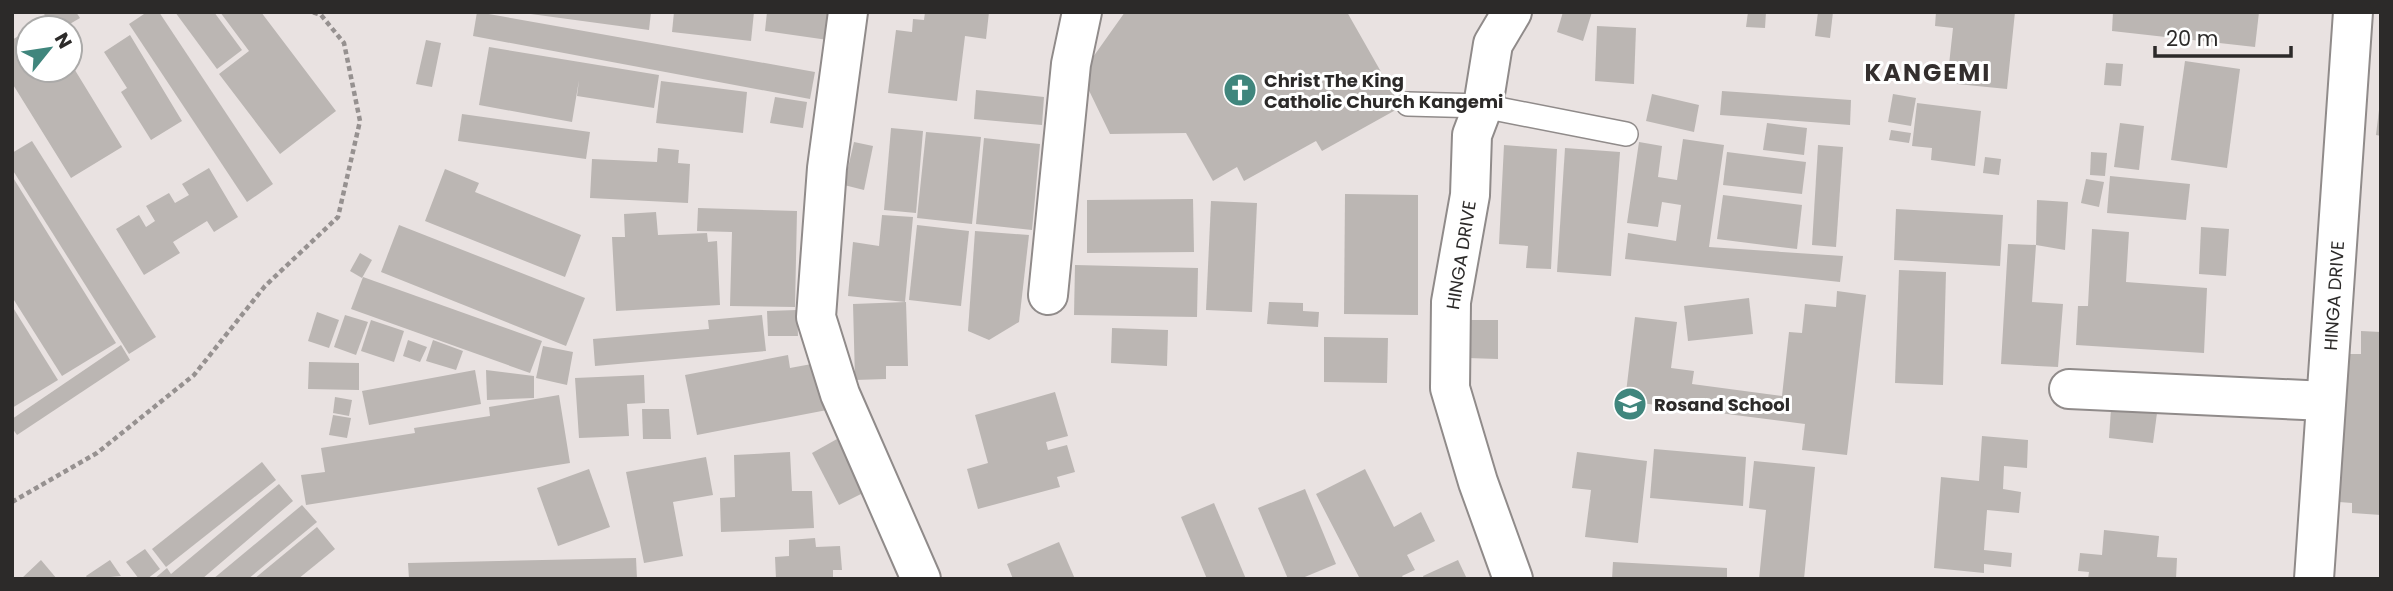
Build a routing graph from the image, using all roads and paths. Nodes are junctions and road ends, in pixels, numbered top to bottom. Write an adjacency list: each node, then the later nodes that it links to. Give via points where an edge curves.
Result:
1 (312, 12): 12 (path, via 321,15 344,43 360,121 338,217 265,286 194,375 97,453)
2 (848, 12): 13 (street, via 827,168 816,317 840,394)
3 (1082, 12): 9 (street, via 1071,64)
4 (1511, 12): 7 (street, HINGA DRIVE, via 1493,44)
5 (2353, 12): 11 (street, HINGA DRIVE)
6 (1408, 104): 7 (lane)
7 (1483, 106): 8 (lane); 14 (street, HINGA DRIVE, via 1472,135 1470,195 1451,302 1450,388)
8 (1626, 134)
9 (1048, 295)
10 (2068, 389): 11 (street)
11 (2326, 401): 15 (street, HINGA DRIVE)
12 (12, 502)
13 (917, 577)
14 (1513, 579)
15 (2314, 579)

